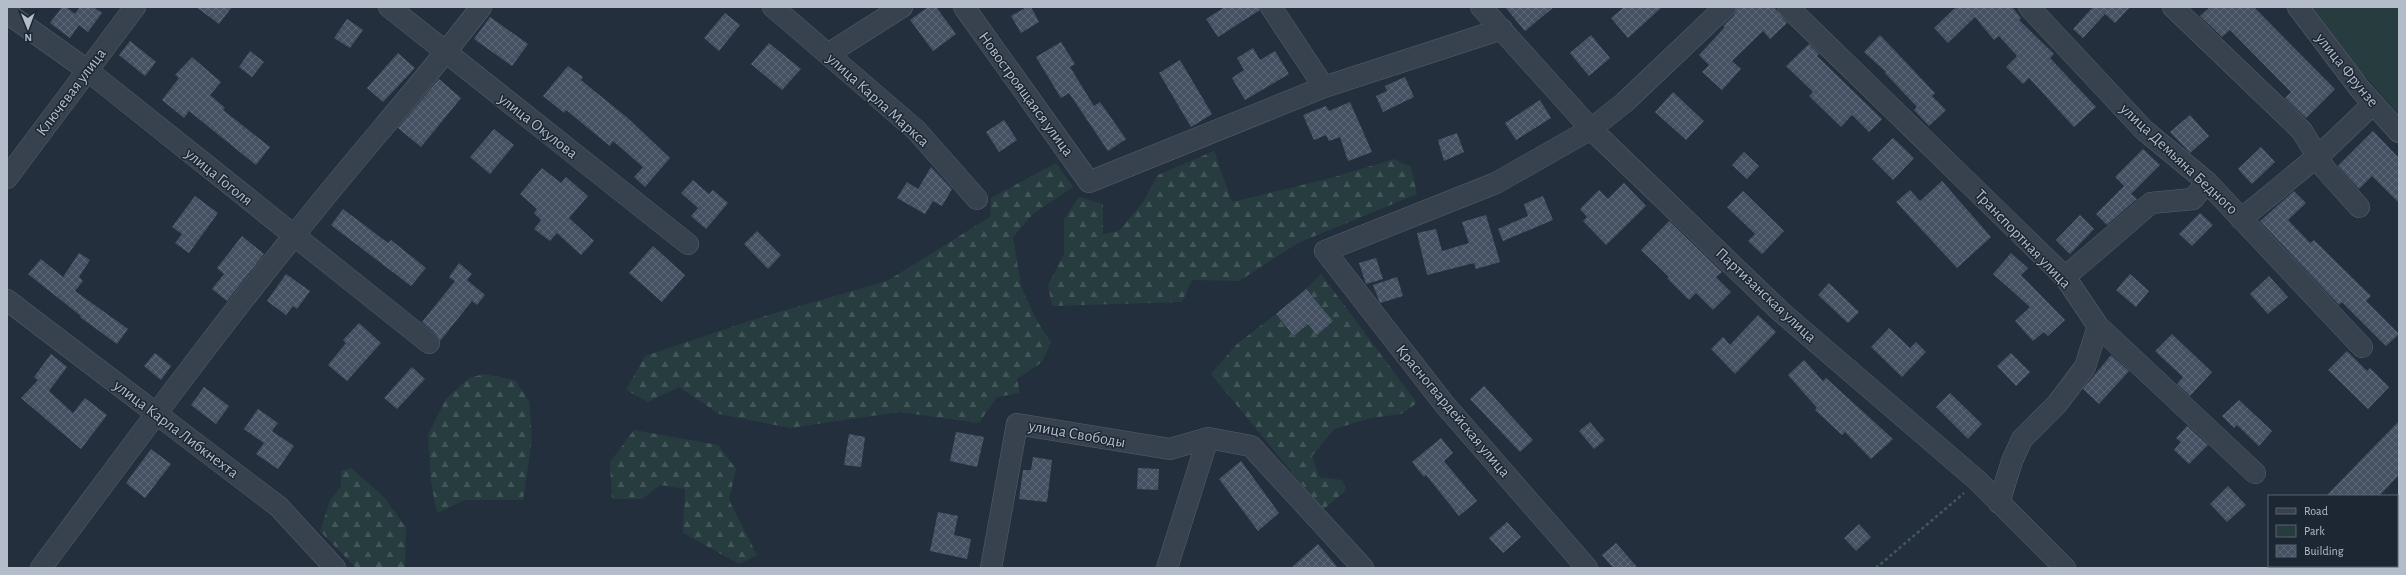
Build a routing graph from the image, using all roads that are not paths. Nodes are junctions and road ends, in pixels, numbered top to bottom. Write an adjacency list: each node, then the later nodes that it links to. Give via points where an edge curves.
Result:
1 (135, 7): 18 (street, Ключевая улица)
2 (389, 7): 16 (street, улица Окулова)
3 (481, 7): 16 (street)
4 (773, 7): 17 (street, улица Карла Маркса)
5 (902, 7): 17 (street)
6 (964, 7): 19 (street, Новостроящаяся улица, via 1089,182)
7 (1271, 7): 19 (street)
8 (1481, 7): 15 (street, Партизанская улица)
9 (1725, 7): 21 (street, via 1625,102)
10 (1788, 7): 31 (street, Транспортная улица)
11 (2029, 7): 25 (street, улица Демьяна Бедного, via 2144,130)
12 (2173, 7): 23 (street, via 2302,131)
13 (2298, 7): 20 (street, улица Фрунзе)
14 (7, 13): 18 (street, улица Гоголя)
15 (1502, 30): 19 (street); 21 (street, Партизанская улица)
16 (446, 53): 29 (street); 30 (street, улица Окулова)
17 (828, 54): 26 (street, улица Карла Маркса, via 916,130)
18 (87, 70): 24 (street, Ключевая улица); 29 (street, улица Гоголя)
19 (1324, 88)
20 (2373, 104): 22 (street, улица Фрунзе); 23 (street)
21 (1591, 128): 39 (street, Партизанская улица, via 1780,311 1978,481); 45 (street, Красногвардейская улица, via 1496,183 1325,251 1445,405)
22 (2399, 132)
23 (2319, 155): 27 (street, via 2325,168); 28 (street)
24 (7, 178)
25 (2207, 182): 28 (street, улица Демьяна Бедного); 31 (street, via 2193,199 2151,203)
26 (977, 200)
27 (2358, 207)
28 (2241, 219): 35 (street, улица Демьяна Бедного)
29 (293, 236): 34 (street, улица Гоголя); 36 (street)
30 (688, 244)
31 (2065, 277): 33 (street, Транспортная улица)
32 (7, 300): 36 (street, улица Карла Либкнехта)
33 (2098, 326): 38 (street, Транспортная улица); 39 (street, via 2085,367 2057,404 2022,439)
34 (429, 343)
35 (2362, 347)
36 (156, 414): 40 (street); 41 (street, улица Карла Либкнехта, via 278,507)
37 (1208, 438): 42 (street, улица Свободы, via 1170,449 1017,424); 43 (street); 44 (street, улица Свободы, via 1250,446)
38 (2255, 473)
39 (1999, 503): 46 (street, Партизанская улица)
40 (42, 568)
41 (335, 568)
42 (991, 568)
43 (1167, 568)
44 (1363, 568)
45 (1587, 568)
46 (2065, 568)

